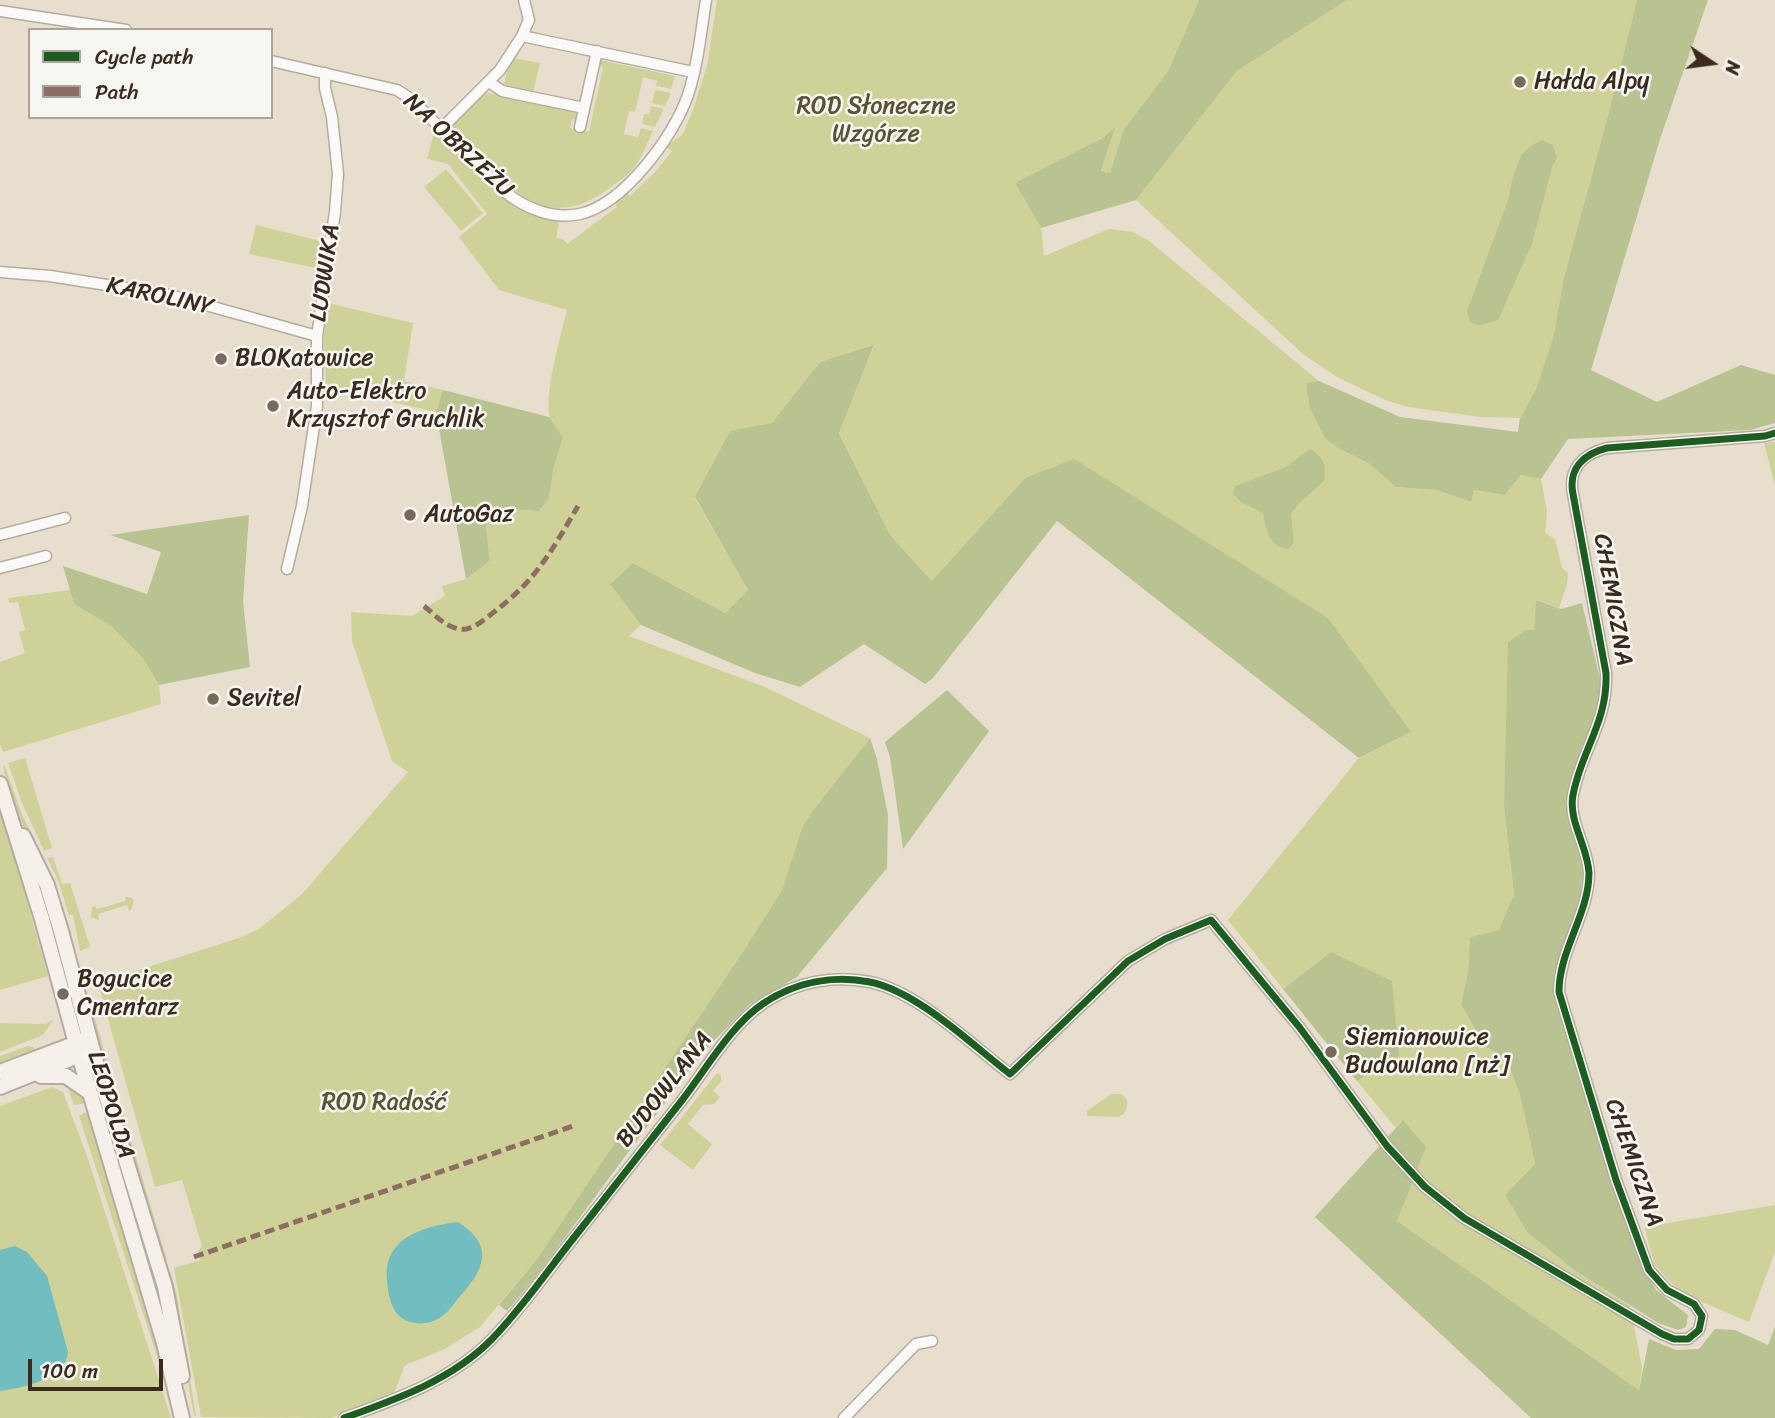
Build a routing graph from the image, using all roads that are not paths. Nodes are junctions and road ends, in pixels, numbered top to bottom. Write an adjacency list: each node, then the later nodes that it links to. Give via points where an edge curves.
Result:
1 (524, 0): 5 (street, via 528,20)
2 (706, 0): 8 (street, NA OBRZEŻU)
3 (0, 11): 4 (street)
4 (113, 28)
5 (522, 36): 6 (street); 10 (street)
6 (597, 51): 8 (street); 11 (street)
7 (273, 61): 9 (street)
8 (694, 72): 13 (street, NA OBRZEŻU, via 662,146 628,183 583,214 556,215 519,203)
9 (325, 73): 13 (street, NA OBRZEŻU, via 397,90); 15 (street, LUDWIKA, via 338,174)
10 (489, 82): 11 (street, via 502,91); 13 (street)
11 (584, 108): 12 (street)
12 (580, 127)
13 (441, 129)
14 (0, 272): 15 (street, KAROLINY, via 170,295)
15 (317, 336): 21 (street, LUDWIKA, via 317,406)
16 (1775, 433): 25 (street, CHEMICZNA, via 1606,448 1586,456 1575,469 1571,487 1607,690 1572,798 1588,880 1560,972 1559,992 1616,1180 1650,1270 1667,1290 1693,1304 1702,1316 1699,1331 1688,1339 1662,1334 1464,1218 1425,1186 1387,1146 1300,1028 1211,920 1128,961)
17 (65, 518): 18 (street)
18 (0, 535)
19 (46, 556): 20 (street)
20 (0, 568)
21 (287, 569)
22 (0, 784): 23 (street, LEOPOLDA, via 47,885)
23 (84, 1047): 24 (street); 26 (street); 28 (street, LEOPOLDA); 29 (street, LEOPOLDA)
24 (0, 1072)
25 (1010, 1074): 34 (street, BUDOWLANA, via 917,1002 881,985 820,980 784,990 738,1026 492,1339 424,1387)
26 (19, 1081): 27 (street); 28 (street, via 59,1074)
27 (0, 1087)
28 (90, 1093): 30 (street, LEOPOLDA)
29 (160, 1269): 30 (street); 33 (street, LEOPOLDA)
30 (144, 1274): 32 (street, LEOPOLDA)
31 (932, 1341): 35 (street, via 916,1344)
32 (183, 1418)
33 (191, 1418)
34 (344, 1418)
35 (844, 1418)

